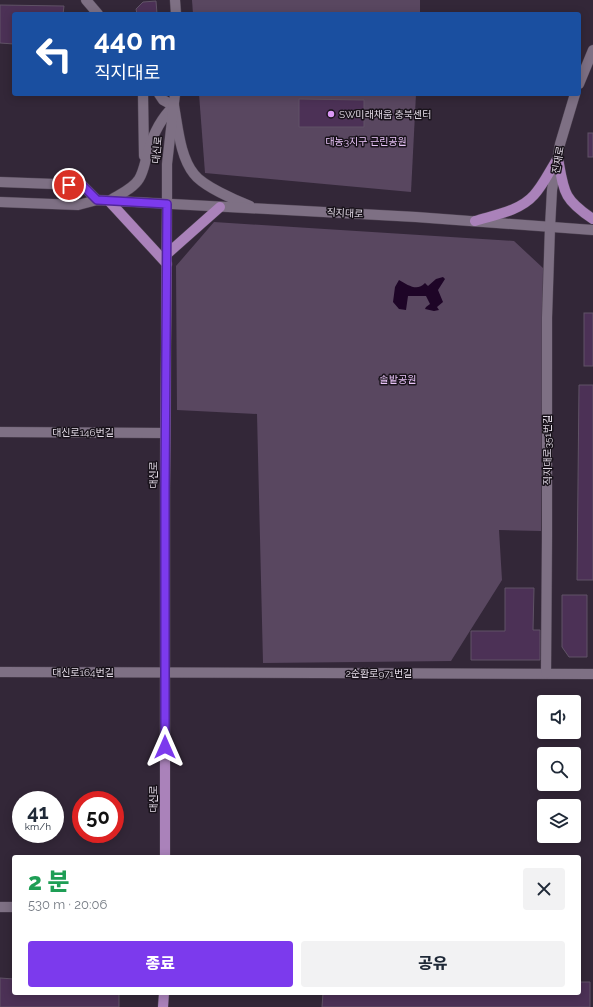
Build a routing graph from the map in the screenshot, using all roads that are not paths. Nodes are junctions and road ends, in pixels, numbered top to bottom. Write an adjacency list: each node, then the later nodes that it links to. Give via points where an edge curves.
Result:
1 (86, 0): 3 (street)
2 (175, 0): 4 (street)
3 (96, 12)
4 (176, 12)
5 (593, 50): 6 (street)
6 (581, 79)
7 (143, 96): 13 (street)
8 (160, 96): 11 (street, via 162,100)
9 (175, 96): 11 (street, 대신로)
10 (574, 96): 12 (street, 진재로)
11 (174, 106): 13 (street, via 153,136); 18 (street, 대신로, via 167,164); 20 (street, via 184,156 194,174 222,193)
12 (558, 158): 21 (main road, via 567,196 573,204); 22 (main road, via 526,203); 23 (street, 진재로, via 552,190)
13 (144, 168): 16 (street, via 134,185)
14 (0, 182): 15 (street, via 82,185)
15 (97, 200): 16 (street, 직지대로); 17 (street, 직지대로, via 78,205)
16 (109, 201): 18 (street, 직지대로); 25 (main road)
17 (0, 202)
18 (167, 204): 19 (street, 직지대로); 25 (main road, 대신로)
19 (220, 207): 20 (street, 직지대로); 25 (main road)
20 (256, 209): 22 (street, 직지대로)
21 (593, 219)
22 (475, 221): 23 (street, 직지대로)
23 (550, 227): 24 (street, 직지대로); 30 (street, 직지대로351번길, via 547,318)
24 (593, 230)
25 (167, 259): 27 (main road, 대신로)
26 (0, 432): 27 (street, 대신로146번길)
27 (165, 433): 29 (main road, 대신로)
28 (0, 672): 29 (street, 대신로164번길)
29 (165, 673): 30 (street, 2순환로971번길); 32 (main road, 대신로)
30 (546, 673): 31 (street, 2순환로971번길)
31 (593, 674)
32 (165, 855)
33 (0, 907): 34 (street)
34 (12, 907)
35 (164, 995): 36 (main road)
36 (164, 1007)

